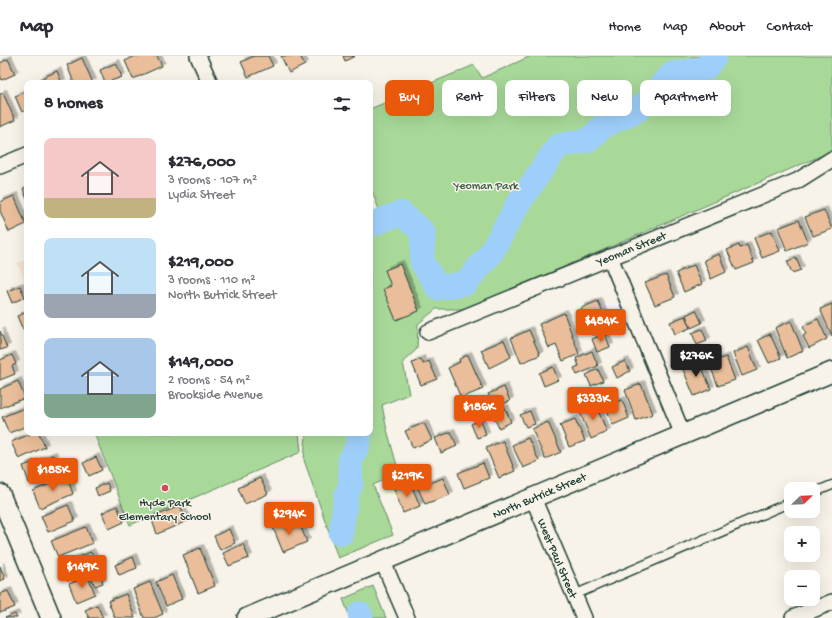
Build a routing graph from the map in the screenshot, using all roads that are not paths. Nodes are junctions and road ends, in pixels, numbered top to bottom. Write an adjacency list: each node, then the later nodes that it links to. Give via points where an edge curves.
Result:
1 (198, 56): 2 (street)
2 (207, 80)
3 (24, 156): 5 (street)
4 (832, 159): 6 (street, Yeoman Street, via 797,180)
5 (0, 166)
6 (610, 257): 7 (street, Yeoman Street); 9 (street)
7 (428, 332)
8 (832, 372): 9 (street, North Butrick Street)
9 (683, 435): 13 (street, North Butrick Street)
10 (832, 485): 11 (lane)
11 (820, 490)
12 (0, 494): 18 (street)
13 (533, 498): 15 (street, North Butrick Street); 16 (street, West Paul Street)
14 (784, 505): 16 (lane)
15 (383, 562): 19 (street, North Butrick Street); 20 (street)
16 (574, 594): 21 (street, West Paul Street)
17 (832, 602): 22 (street)
18 (51, 618)
19 (247, 618)
20 (407, 618)
21 (584, 618)
22 (793, 618)

